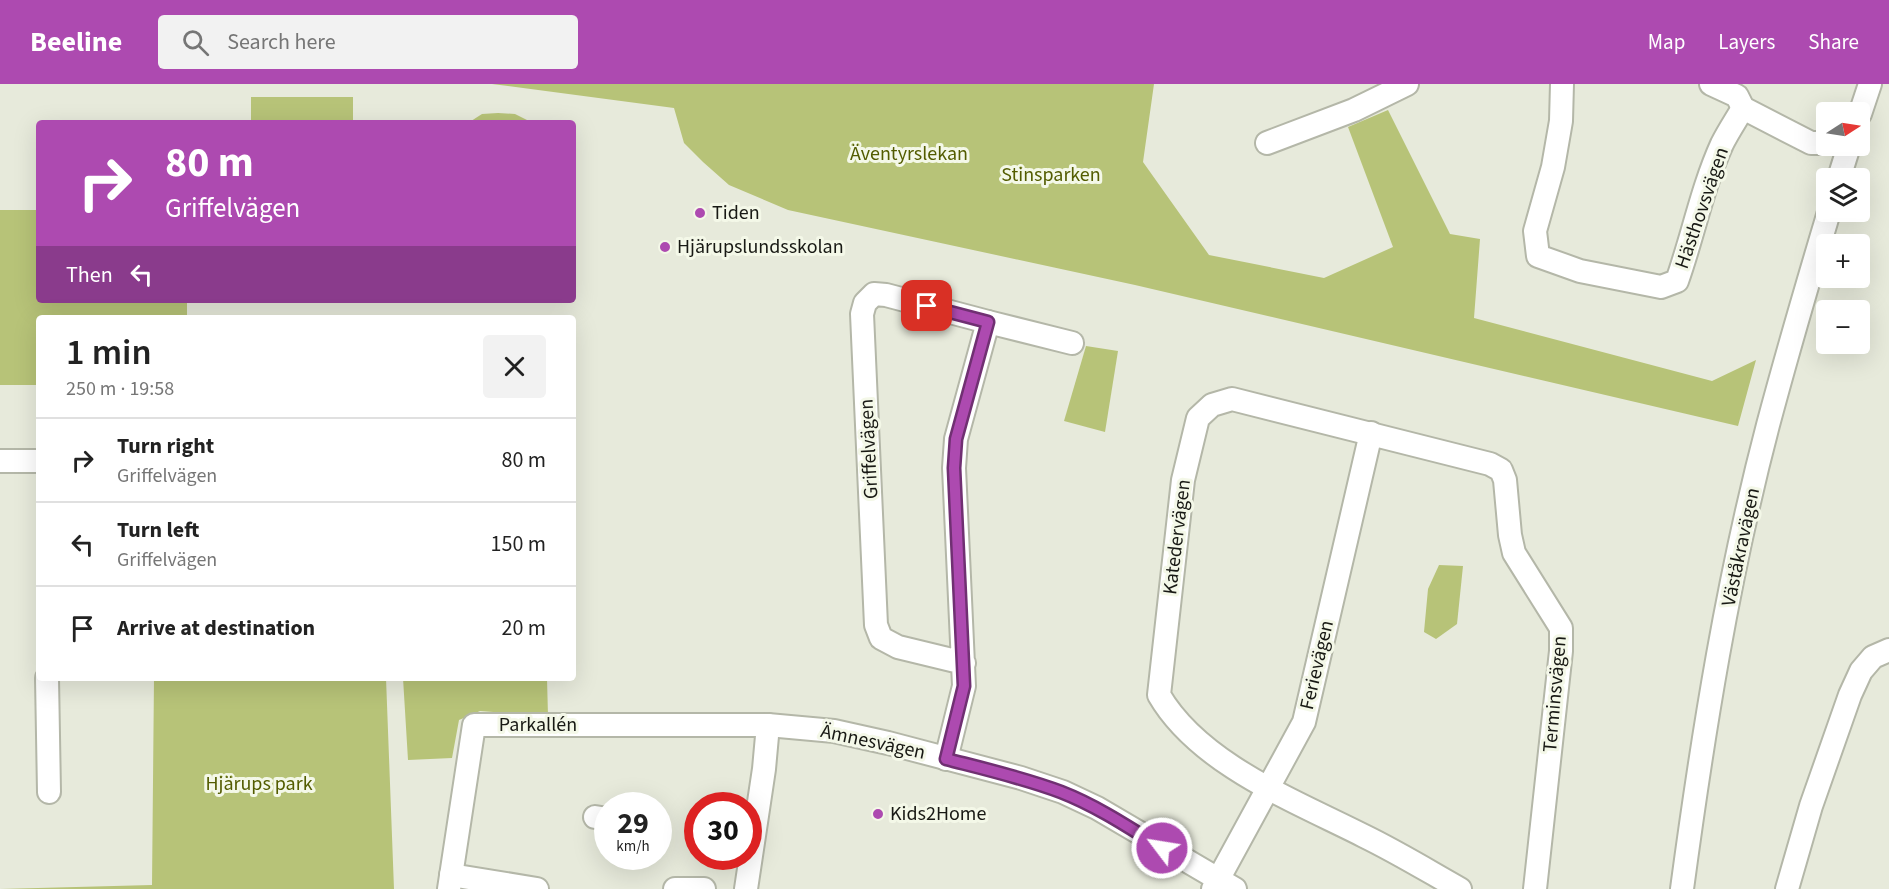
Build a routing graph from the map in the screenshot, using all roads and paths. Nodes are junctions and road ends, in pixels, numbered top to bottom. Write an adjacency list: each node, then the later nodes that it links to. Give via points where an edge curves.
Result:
1 (1407, 84): 7 (street, via 1354,110)
2 (1562, 84): 5 (street, Hästhovsvägen, via 1553,167 1535,231 1538,256 1580,271 1661,287 1677,281 1703,192)
3 (1711, 84): 5 (street)
4 (1870, 84): 6 (street)
5 (1740, 96): 8 (street)
6 (1864, 102)
7 (1267, 143)
8 (1816, 143)
9 (1826, 222): 30 (street, Väståkravägen, via 1768,427 1730,593)
10 (988, 322): 11 (street, Griffelvägen); 16 (street, via 956,439 957,552); 16 (street, Griffelvägen, via 874,294 865,303 862,314 876,625 881,638 898,647)
11 (1072, 343)
12 (1371, 433): 20 (street, Ferievägen, via 1304,722); 20 (street, Katedervägen, via 1232,399 1212,405 1197,418 1184,480 1159,694 1167,708 1208,750); 29 (street, Terminsvägen, via 1501,470 1514,553 1561,627)
13 (0, 461): 14 (street)
14 (36, 461)
15 (1889, 650): 31 (street, via 1873,657 1861,671 1850,695)
16 (964, 663): 19 (street, via 964,686)
17 (47, 681): 21 (street)
18 (768, 725): 19 (street, Ämnesvägen, via 834,731); 22 (street, Parkallén, via 474,725); 27 (street)
19 (946, 759): 23 (street, Ämnesvägen, via 1063,792 1096,808)
20 (1268, 788): 23 (street, Ferievägen); 28 (street, via 1381,844)
21 (49, 792)
22 (450, 882): 24 (street)
23 (1222, 886)
24 (537, 889)
25 (675, 889): 26 (street)
26 (704, 889)
27 (746, 889)
28 (1460, 889)
29 (1535, 889)
30 (1682, 889)
31 (1787, 889)

